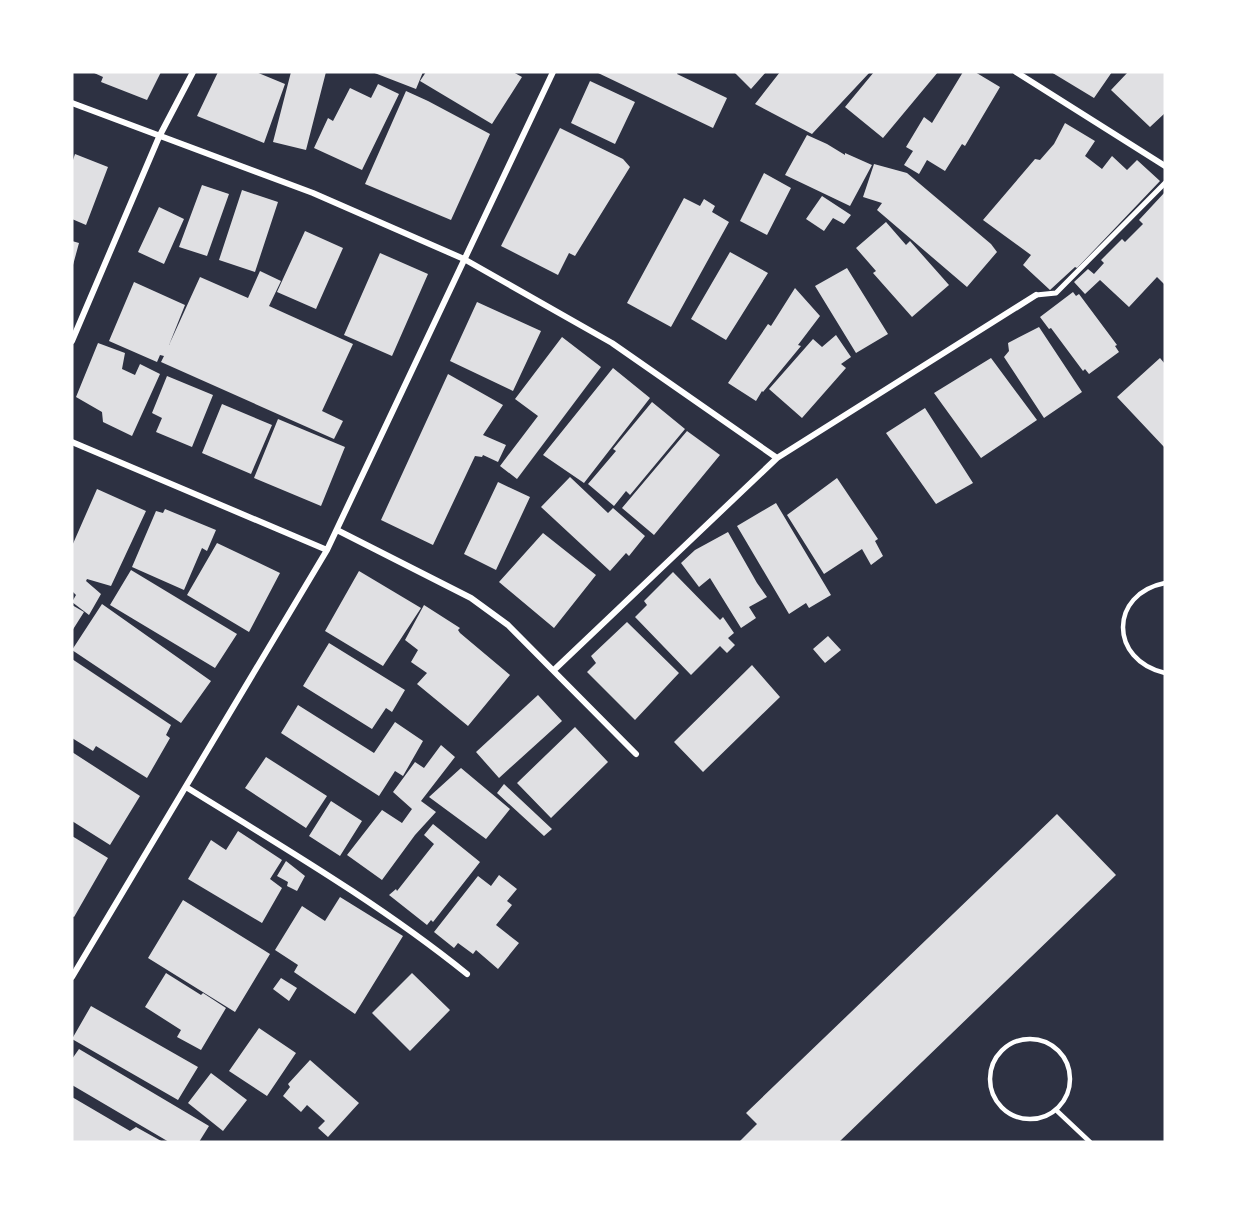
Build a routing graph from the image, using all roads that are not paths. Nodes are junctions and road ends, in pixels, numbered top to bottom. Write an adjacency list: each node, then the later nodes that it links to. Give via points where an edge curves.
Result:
1 (193, 72): 5 (street)
2 (553, 72): 8 (street)
3 (1016, 72): 6 (street)
4 (72, 103): 5 (street)
5 (159, 137): 8 (street, via 313,193); 10 (street)
6 (1165, 165)
7 (1165, 183): 9 (street, via 1056,293)
8 (464, 259): 12 (street, via 612,343); 13 (street)
9 (1036, 295): 12 (street)
10 (72, 341)
11 (72, 442): 14 (street)
12 (777, 458): 16 (street)
13 (337, 530): 14 (street); 16 (street, via 471,598 508,625)
14 (327, 550): 19 (street)
15 (1165, 583): 17 (lane, via 1151,585 1136,596 1126,611 1123,628 1126,646 1137,661)
16 (554, 670): 18 (street)
17 (1165, 673)
18 (636, 754)
19 (186, 787): 20 (street, via 354,892); 21 (street)
20 (467, 974)
21 (72, 977)
22 (1056, 1110): 22 (lane, via 1066,1098 1070,1082 1069,1066 1061,1052 1033,1039 1004,1048 994,1061 990,1076 999,1106 1012,1116 1027,1120 1043,1118); 23 (lane)
23 (1090, 1142)

